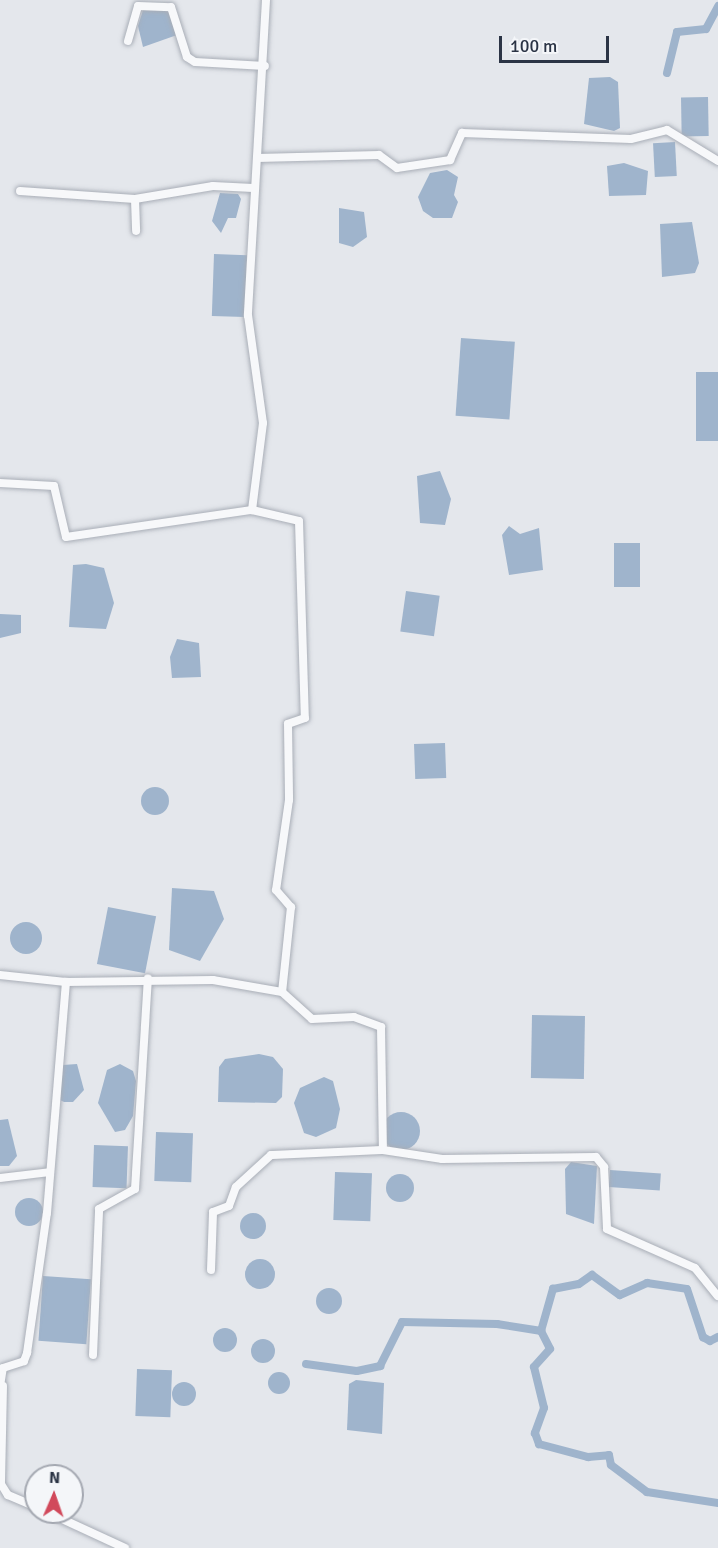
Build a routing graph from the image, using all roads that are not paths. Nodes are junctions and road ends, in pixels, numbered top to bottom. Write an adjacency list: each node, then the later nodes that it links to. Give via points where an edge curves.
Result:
1 (266, 0): 3 (street)
2 (128, 41): 3 (street, via 138,6 171,7 188,57 195,62)
3 (265, 66): 4 (street)
4 (257, 158): 5 (street, via 378,155 397,168 450,160 462,133 631,139 667,130); 6 (street)
5 (718, 161)
6 (253, 188): 8 (street, via 213,186); 11 (street, via 248,315 263,423)
7 (20, 191): 8 (street)
8 (135, 199): 9 (street)
9 (136, 231)
10 (0, 483): 11 (street, via 54,486 66,537)
11 (252, 510): 15 (street, via 299,521 305,718 288,724 289,800 276,890 291,907)
12 (0, 975): 14 (street)
13 (148, 978): 14 (street); 15 (street, via 213,980); 21 (street, via 135,1189 99,1209)
14 (66, 982): 17 (street)
15 (282, 992): 16 (street, via 312,1019 354,1017 381,1027)
16 (383, 1150): 19 (street, via 271,1155 236,1187 229,1206 213,1212); 20 (street, via 442,1159 596,1157 604,1167 607,1229 695,1269)
17 (50, 1172): 18 (street); 22 (street, via 26,1358 3,1368)
18 (0, 1178)
19 (211, 1270)
20 (718, 1296)
21 (93, 1356)
22 (1, 1386): 23 (street, via 1,1484 8,1495)
23 (24, 1502)
24 (72, 1524): 25 (street)
25 (125, 1548)

